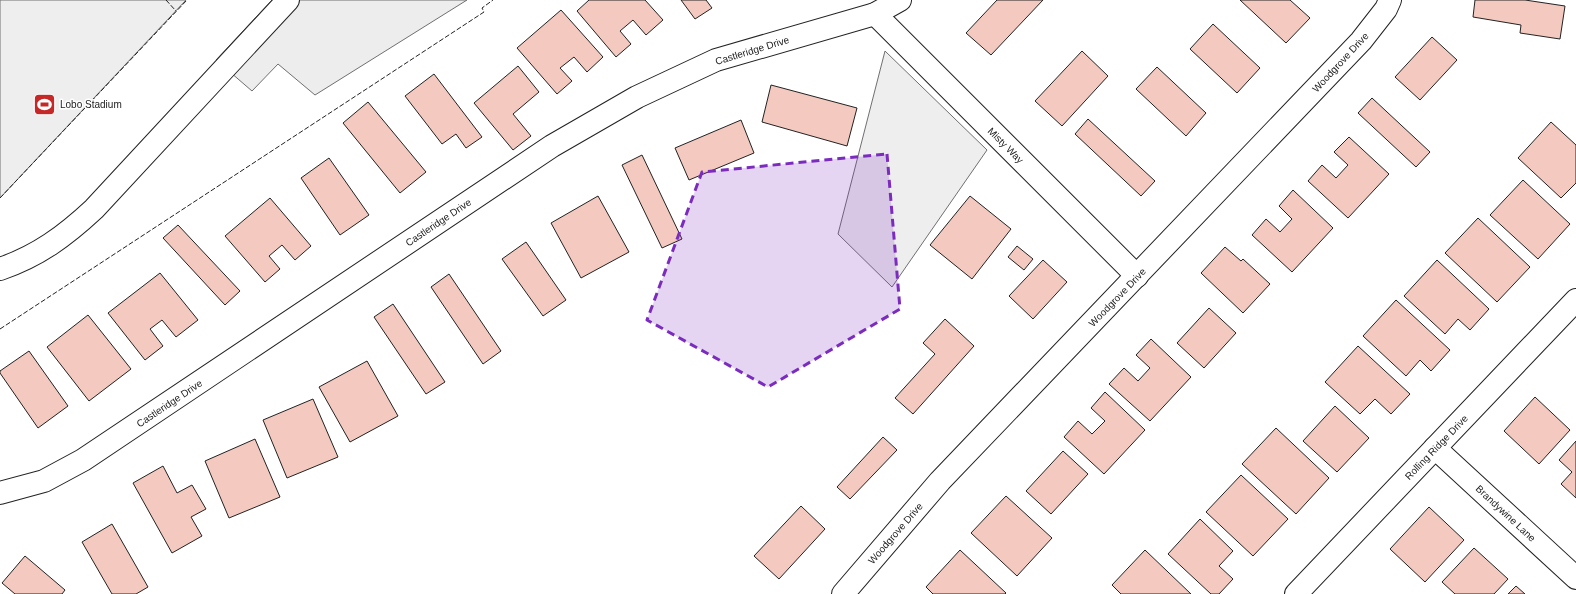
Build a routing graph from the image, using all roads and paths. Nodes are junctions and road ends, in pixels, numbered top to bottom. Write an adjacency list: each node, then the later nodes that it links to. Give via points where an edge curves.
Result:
1 (288, 0): 5 (street, via 94,209 64,236)
2 (900, 0): 4 (street, Castleridge Drive)
3 (1390, 0): 6 (street, Woodgrove Drive, via 1361,41)
4 (875, 14): 6 (street, Misty Way); 9 (street, Castleridge Drive, via 716,60 637,97 552,146 83,460 44,481)
5 (0, 269)
6 (1137, 276): 11 (street, Woodgrove Drive, via 940,481)
7 (1576, 300): 8 (street, Rolling Ridge Drive)
8 (1435, 448): 10 (street, Brandywine Lane); 12 (street, Rolling Ridge Drive)
9 (0, 493)
10 (1576, 578)
11 (843, 594)
12 (1296, 594)

